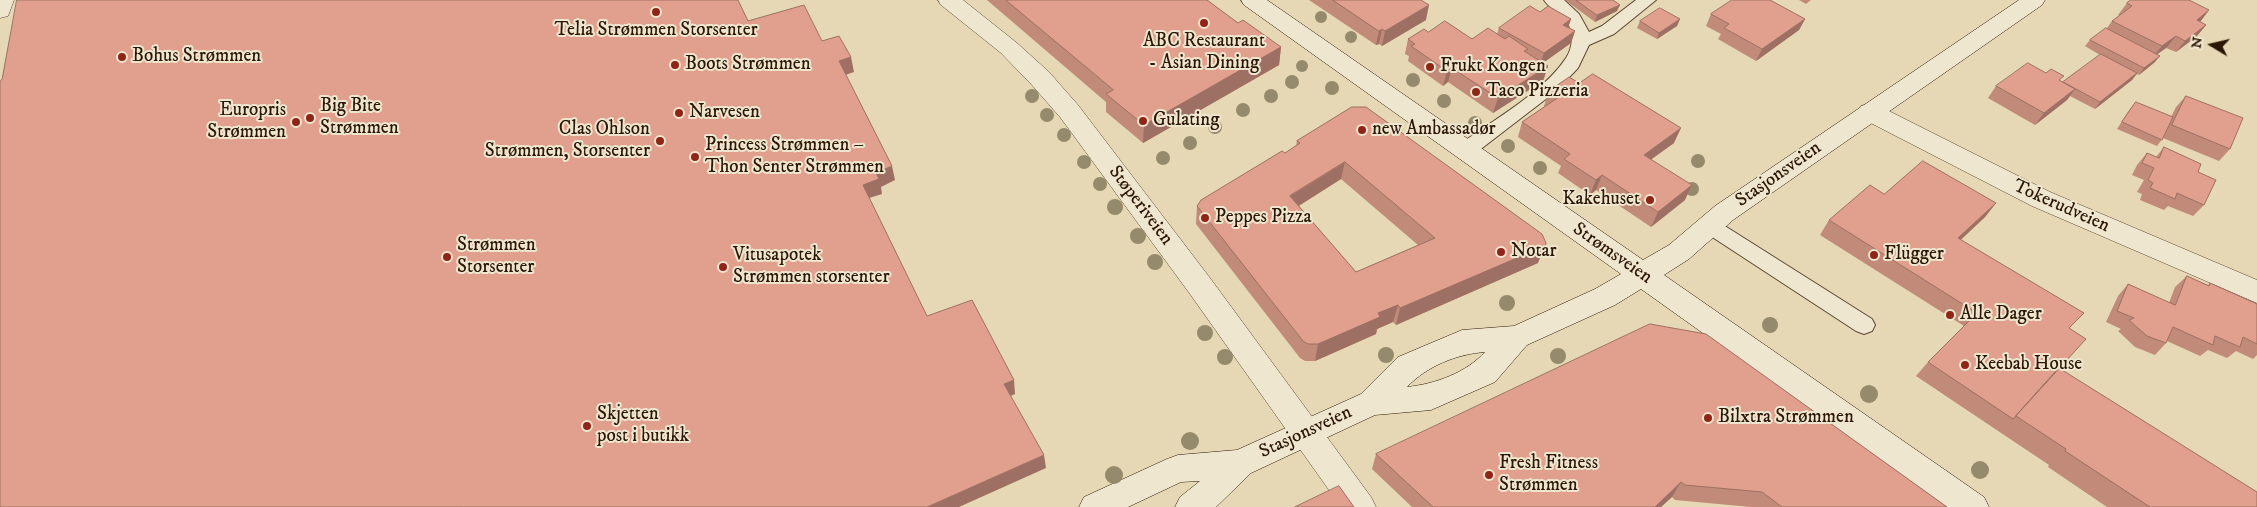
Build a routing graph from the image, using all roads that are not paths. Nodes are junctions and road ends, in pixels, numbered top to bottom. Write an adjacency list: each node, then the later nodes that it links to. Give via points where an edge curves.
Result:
1 (2, 0): 7 (main road)
2 (949, 0): 15 (main road, Støperiveien, via 1009,48 1069,111)
3 (1252, 0): 10 (main road, Strømsveien)
4 (1553, 0): 8 (lane, via 1577,23)
5 (1647, 0): 8 (lane, via 1608,30)
6 (2034, 0): 9 (main road, Stasjonsveien)
7 (0, 12)
8 (1581, 42): 10 (lane, via 1572,64 1549,86)
9 (1870, 112): 11 (main road, Stasjonsveien); 13 (main road, Tokerudveien, via 2041,199)
10 (1466, 150): 12 (main road, Strømsveien)
11 (1710, 226): 12 (main road, Stasjonsveien, via 1679,252); 14 (lane)
12 (1642, 275): 15 (main road, Stasjonsveien, via 1605,297 1517,337 1484,373 1430,397 1372,403); 20 (main road, Strømsveien)
13 (2257, 292)
14 (1864, 325)
15 (1306, 433): 16 (main road, Stasjonsveien); 19 (main road, Støperiveien)
16 (1240, 463): 17 (main road, Stasjonsveien, via 1178,469); 18 (main road, Stasjonsveien)
17 (1095, 507)
18 (1191, 507)
19 (1360, 507)
20 (1973, 507)

